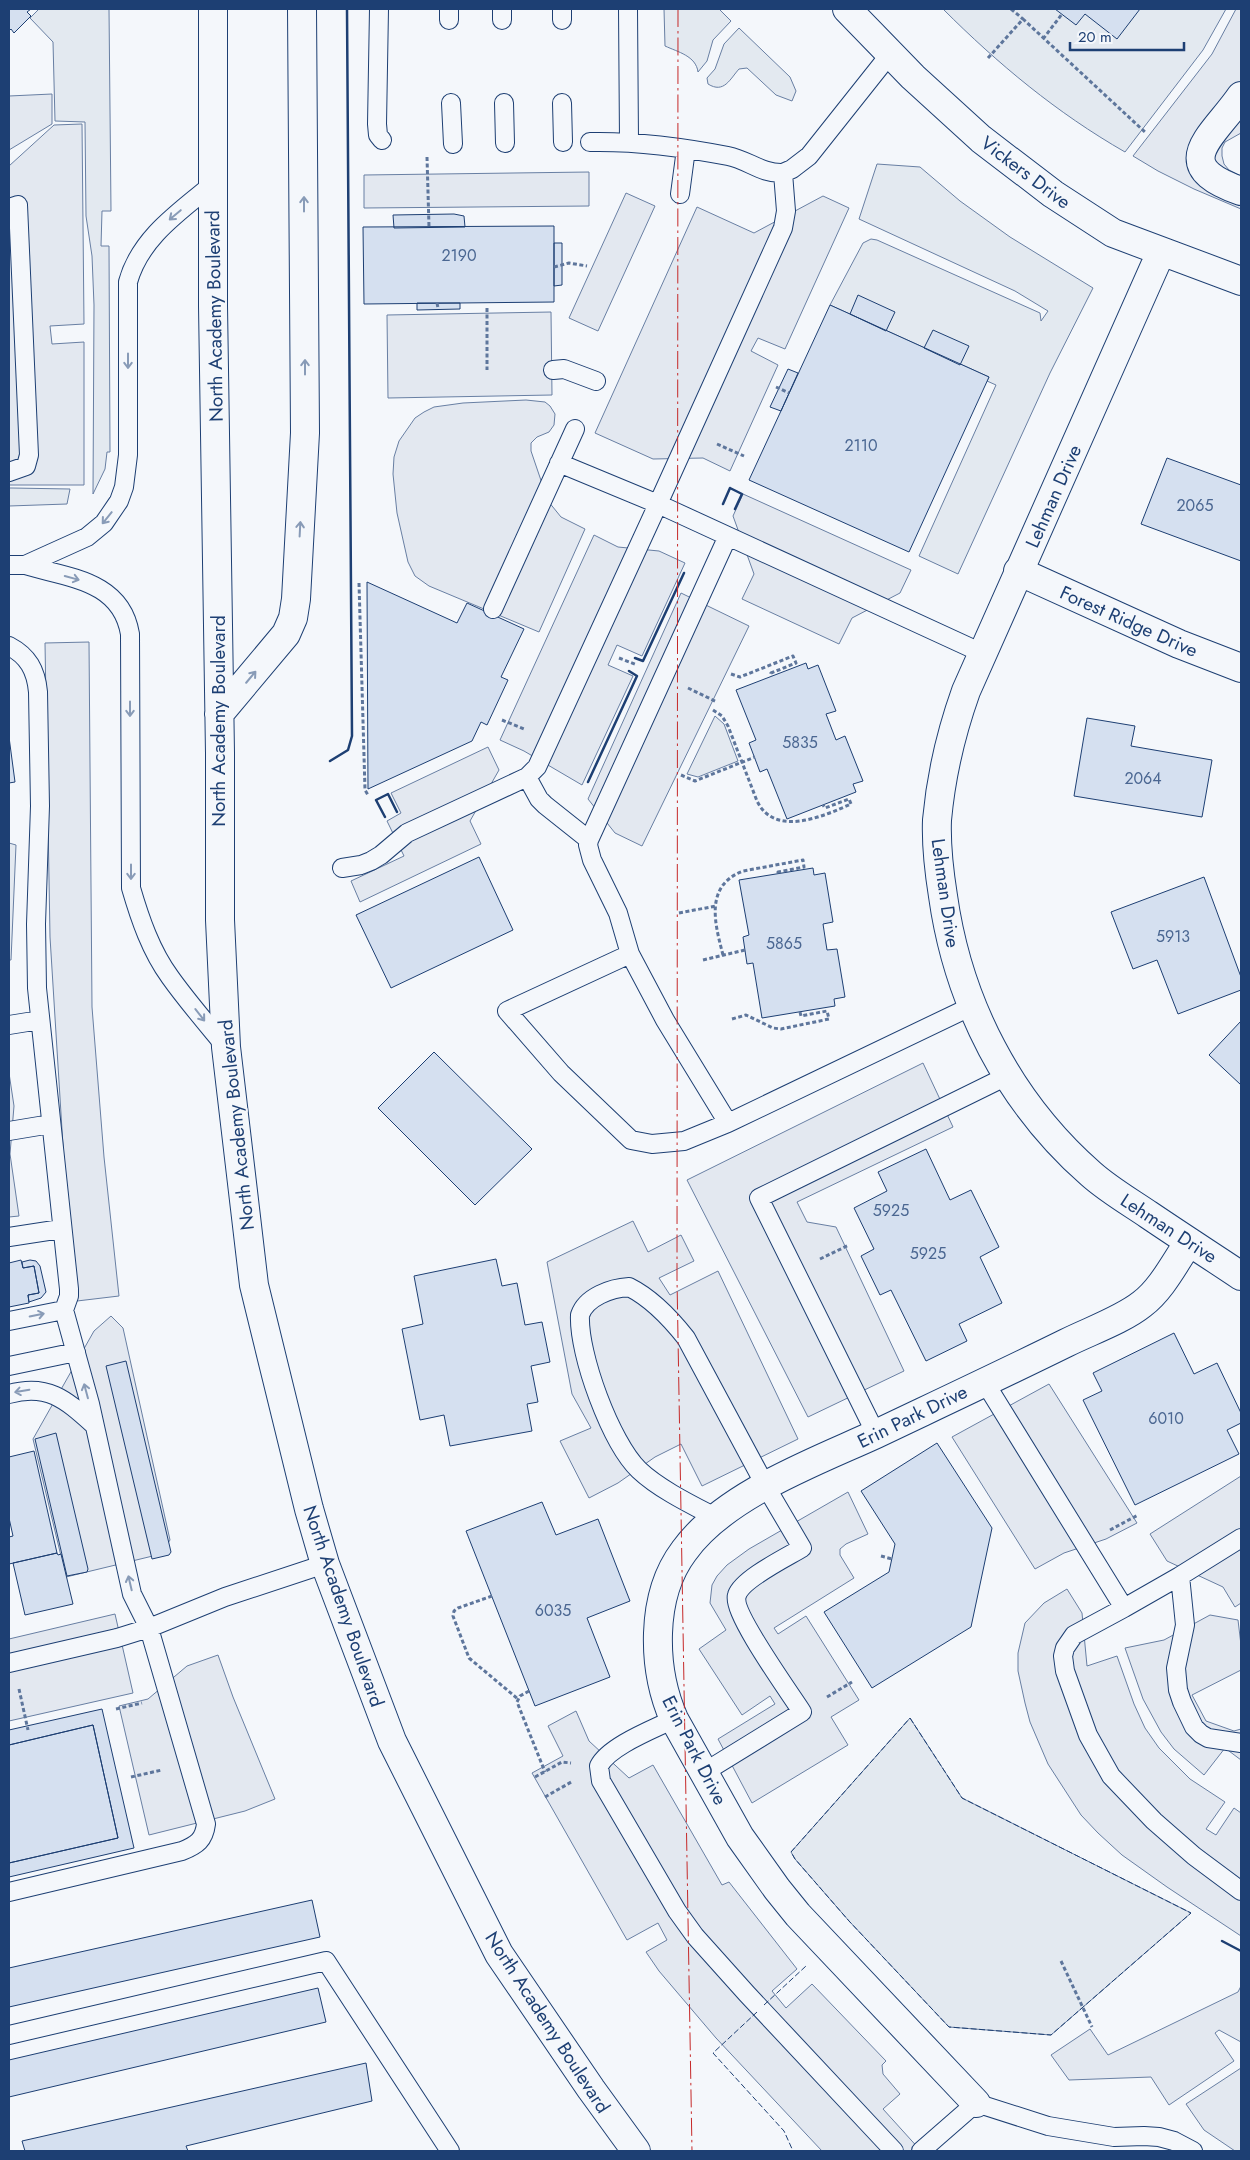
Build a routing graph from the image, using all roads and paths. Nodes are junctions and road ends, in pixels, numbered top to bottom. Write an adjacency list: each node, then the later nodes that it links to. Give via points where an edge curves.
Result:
1 (213, 9): 26 (main road, North Academy Boulevard)
2 (302, 9): 60 (main road, one-way to 2, via 286,634 296,599 305,432)
3 (379, 9): 17 (lane, via 377,129)
4 (628, 9): 20 (lane)
5 (847, 9): 10 (main road, Vickers Drive)
6 (1011, 9): 8 (path)
7 (1062, 14): 9 (path)
8 (1023, 20): 9 (path); 11 (path)
9 (1044, 39): 16 (path)
10 (890, 54): 25 (lane, via 809,156); 31 (main road, Vickers Drive, via 980,139 1054,194 1113,233)
11 (988, 58)
12 (1241, 96): 27 (main road, via 1203,144 1201,165 1205,173)
13 (451, 103): 22 (lane)
14 (504, 103): 21 (lane)
15 (562, 103): 18 (lane)
16 (1146, 133)
17 (382, 140)
18 (563, 142)
19 (590, 142): 20 (lane)
20 (629, 142): 23 (lane)
21 (505, 143)
22 (453, 144)
23 (686, 149): 25 (lane, via 731,156 766,172); 28 (lane)
24 (427, 153): 30 (path)
25 (783, 173): 46 (lane, via 786,211 783,228)
26 (213, 184): 48 (lane, one-way to 48, via 164,224 144,246 131,269 128,282 128,454 119,501 104,523 87,537); 60 (main road, North Academy Boulevard)
27 (1241, 191)
28 (680, 194)
29 (9, 208): 45 (lane, via 18,205 29,455 26,466)
30 (429, 227)
31 (1161, 252): 34 (main road, Vickers Drive); 49 (main road, Lehman Drive)
32 (587, 266): 33 (path, via 569,263)
33 (554, 267)
34 (1241, 280)
35 (437, 303): 36 (path)
36 (438, 308)
37 (486, 308): 38 (path)
38 (487, 370)
39 (554, 370): 40 (lane, via 564,370)
40 (596, 381)
41 (776, 387): 42 (path)
42 (789, 392)
43 (575, 428): 44 (lane)
44 (559, 462): 46 (lane); 51 (lane)
45 (9, 472)
46 (658, 504): 47 (lane); 64 (lane, via 538,767)
47 (727, 538): 53 (lane); 67 (lane)
48 (17, 565): 81 (lane, one-way to 81, via 87,582 114,598 125,616 130,634 131,888 138,914 169,976)
49 (1018, 572): 53 (main road, Lehman Drive); 56 (main road, Forest Ridge Drive)
50 (359, 583): 65 (path, via 365,790)
51 (493, 609)
52 (9, 646): 79 (lane, via 30,662 38,692 40,806 36,924)
53 (982, 653): 76 (main road, Lehman Drive, via 955,723 946,757 937,821 940,880 950,942)
54 (626, 661): 55 (path)
55 (636, 665)
56 (1241, 668)
57 (731, 674): 58 (path, via 740,677 794,656 796,663 770,673)
58 (772, 676)
59 (713, 710): 62 (path, via 725,720)
60 (219, 714): 81 (main road, North Academy Boulevard, via 219,874)
61 (754, 757): 62 (path)
62 (742, 762): 63 (path, via 695,781); 66 (path, via 760,807 770,817 784,821 810,819 852,804 849,799 825,808)
63 (681, 775)
64 (527, 777): 67 (lane, via 539,799); 68 (lane, via 408,833 371,861)
65 (368, 795)
66 (823, 805)
67 (589, 840): 73 (lane, via 592,860 618,913)
68 (342, 868)
69 (778, 874): 70 (path, via 804,867 803,860 735,874 719,890)
70 (716, 906): 71 (path); 74 (path, via 716,924)
71 (679, 913)
72 (744, 950): 74 (path)
73 (630, 954): 83 (lane, via 665,1020); 83 (lane, via 507,1011 561,1073 631,1140 652,1144 684,1141)
74 (723, 955): 75 (path)
75 (703, 960)
76 (972, 1006): 82 (main road, Lehman Drive); 83 (lane)
77 (800, 1012): 78 (path, via 801,1016 827,1011 829,1019 781,1029 746,1015)
78 (732, 1019)
79 (40, 1020): 80 (lane); 84 (lane)
80 (9, 1025)
81 (226, 1047): 103 (main road, North Academy Boulevard, via 254,1285)
82 (1007, 1076): 88 (main road, Lehman Drive, via 1038,1119 1091,1174); 97 (lane, via 759,1198)
83 (728, 1123)
84 (51, 1124): 85 (lane); 86 (lane)
85 (9, 1131)
86 (61, 1229): 87 (lane); 90 (lane, via 69,1288)
87 (9, 1237)
88 (1189, 1242): 89 (main road, Lehman Drive); 94 (main road, Erin Park Drive, via 1142,1304)
89 (1241, 1276)
90 (64, 1310): 91 (lane, one-way to 90); 92 (lane)
91 (9, 1321)
92 (76, 1352): 93 (lane); 96 (lane, one-way to 92)
93 (9, 1366)
94 (984, 1381): 97 (main road, Erin Park Drive); 106 (lane)
95 (9, 1394): 96 (lane, one-way to 95, via 46,1392 28,1390)
96 (94, 1425): 107 (lane, one-way to 96, via 132,1594)
97 (876, 1434): 98 (main road, Erin Park Drive)
98 (765, 1485): 99 (main road, Erin Park Drive); 99 (lane, via 686,1338 675,1325 629,1287 612,1289 592,1299 582,1308 580,1316 586,1361 608,1420 623,1447 645,1475); 116 (lane, via 802,1548 748,1581 737,1595 736,1602 743,1620 802,1712)
99 (717, 1518): 111 (main road, Erin Park Drive, via 684,1550 662,1598 660,1666 664,1693)
100 (1241, 1538): 104 (lane)
101 (881, 1556): 102 (path)
102 (892, 1559)
103 (325, 1564): 107 (lane, via 225,1597); 125 (main road, North Academy Boulevard, via 392,1742 499,1954)
104 (1180, 1576): 106 (lane); 113 (lane, via 1185,1619 1176,1668 1180,1696 1194,1727 1201,1734)
105 (492, 1596): 110 (path, via 458,1608 453,1616 469,1658)
106 (1124, 1608): 118 (lane, via 1074,1635 1065,1648 1065,1672 1084,1728 1111,1776 1129,1796 1188,1850)
107 (148, 1628): 108 (lane); 119 (lane, via 204,1816 203,1838 182,1851)
108 (10, 1663): 112 (path)
109 (529, 1691): 110 (path)
110 (518, 1699): 115 (path, via 518,1707)
111 (674, 1719): 114 (lane, via 614,1750); 116 (main road, Erin Park Drive)
112 (28, 1730)
113 (1241, 1744)
114 (599, 1766): 115 (path, via 562,1762); 126 (lane, via 604,1788 677,1911 696,1936)
115 (545, 1772): 117 (path)
116 (704, 1773): 123 (main road, Erin Park Drive, via 744,1843 798,1914)
117 (535, 1776)
118 (1241, 1891)
119 (9, 1892)
120 (1061, 1961): 121 (path)
121 (1092, 2027)
122 (9, 2035): 124 (lane, via 326,1961)
123 (976, 2103): 127 (lane); 128 (lane, via 1048,2126 1114,2137 1159,2137)
124 (450, 2151)
125 (636, 2151)
126 (894, 2151)
127 (921, 2151)
128 (1193, 2151)

